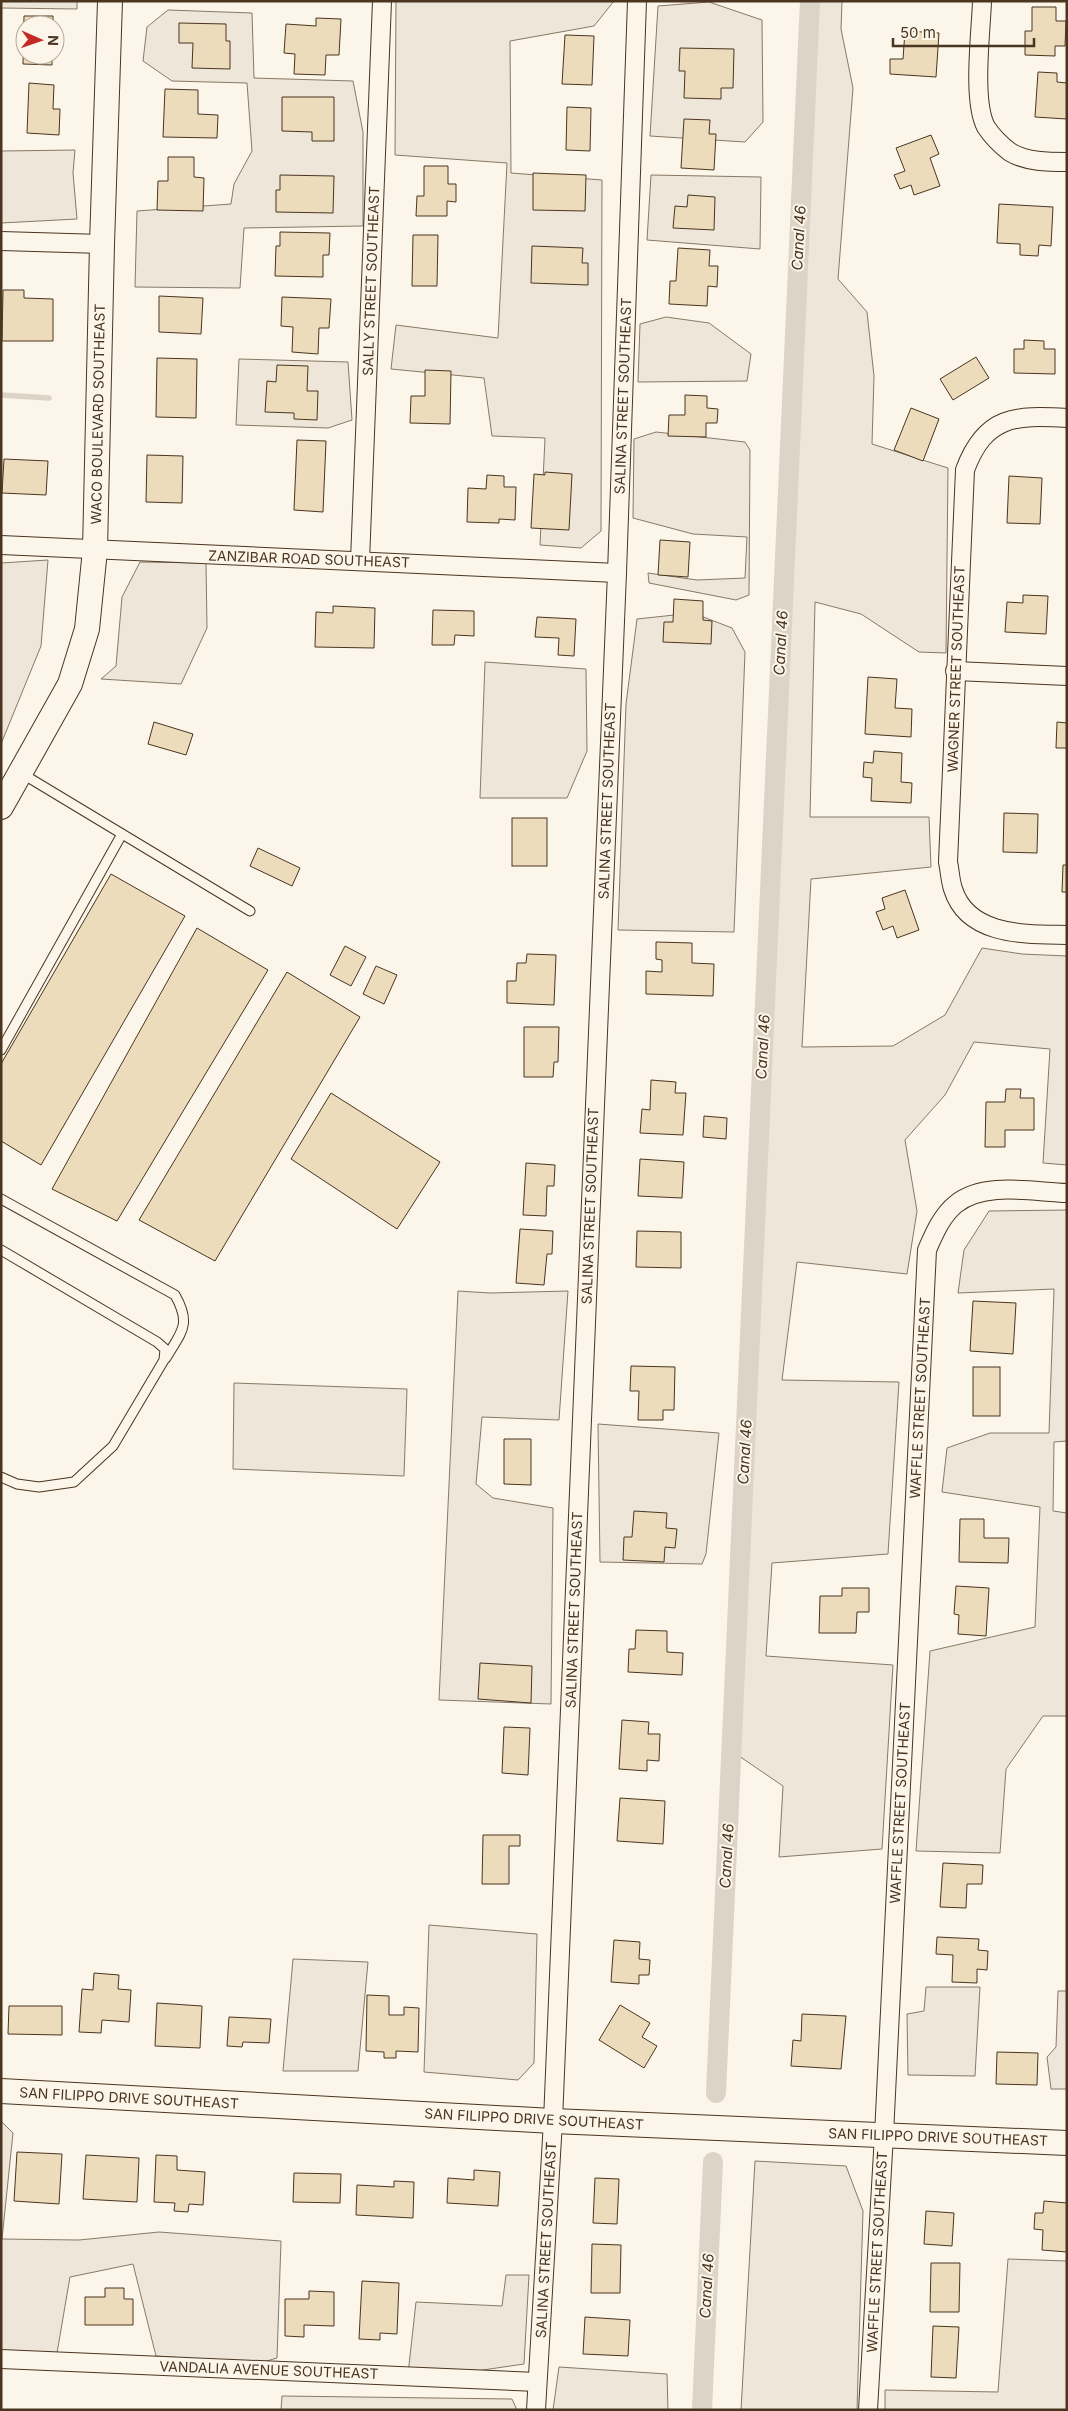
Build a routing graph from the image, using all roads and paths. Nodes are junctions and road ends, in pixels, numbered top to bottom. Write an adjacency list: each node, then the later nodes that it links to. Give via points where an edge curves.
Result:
1 (110, 1): 7 (street, WACO BOULEVARD SOUTHEAST)
2 (382, 1): 11 (street, SALLY STREET SOUTHEAST)
3 (638, 1): 12 (street, SALINA STREET SOUTHEAST)
4 (982, 1): 5 (street, via 979,96 986,126 1011,153 1041,161)
5 (1067, 162)
6 (1, 240): 7 (street)
7 (102, 244): 10 (street, WACO BOULEVARD SOUTHEAST)
8 (1067, 418): 13 (street, WAGNER STREET SOUTHEAST, via 1030,416 1006,421 986,433 973,449 965,470)
9 (1, 545): 10 (street, ZANZIBAR ROAD SOUTHEAST)
10 (95, 550): 11 (street, ZANZIBAR ROAD SOUTHEAST); 15 (street, WACO BOULEVARD SOUTHEAST, via 87,629 70,684)
11 (360, 561): 12 (street, ZANZIBAR ROAD SOUTHEAST)
12 (616, 573): 27 (street, SALINA STREET SOUTHEAST)
13 (955, 671): 14 (street); 19 (street, WAGNER STREET SOUTHEAST, via 948,862 953,890 965,909 985,925 1013,933)
14 (1067, 676)
15 (20, 773): 16 (street, WACO BOULEVARD SOUTHEAST); 17 (lane)
16 (1, 807)
17 (122, 834): 18 (lane); 20 (lane)
18 (250, 911)
19 (1067, 935)
20 (1, 1050)
21 (1067, 1193): 28 (street, WAFFLE STREET SOUTHEAST, via 1001,1190 975,1194 956,1204 940,1223 927,1250)
22 (1, 1199): 24 (lane, via 175,1296 183,1309 184,1326)
23 (1, 1250): 24 (lane, via 157,1342 165,1349)
24 (164, 1360): 25 (lane, via 113,1446 74,1482 40,1487 17,1484)
25 (1, 1477)
26 (1, 2091): 27 (street, SAN FILIPPO DRIVE SOUTHEAST)
27 (553, 2121): 28 (street, SAN FILIPPO DRIVE SOUTHEAST); 31 (street, SALINA STREET SOUTHEAST)
28 (884, 2135): 29 (street, SAN FILIPPO DRIVE SOUTHEAST); 33 (street, WAFFLE STREET SOUTHEAST)
29 (1067, 2143)
30 (1, 2359): 31 (street, VANDALIA AVENUE SOUTHEAST)
31 (538, 2382): 32 (street, SALINA STREET SOUTHEAST)
32 (536, 2410)
33 (868, 2410)

